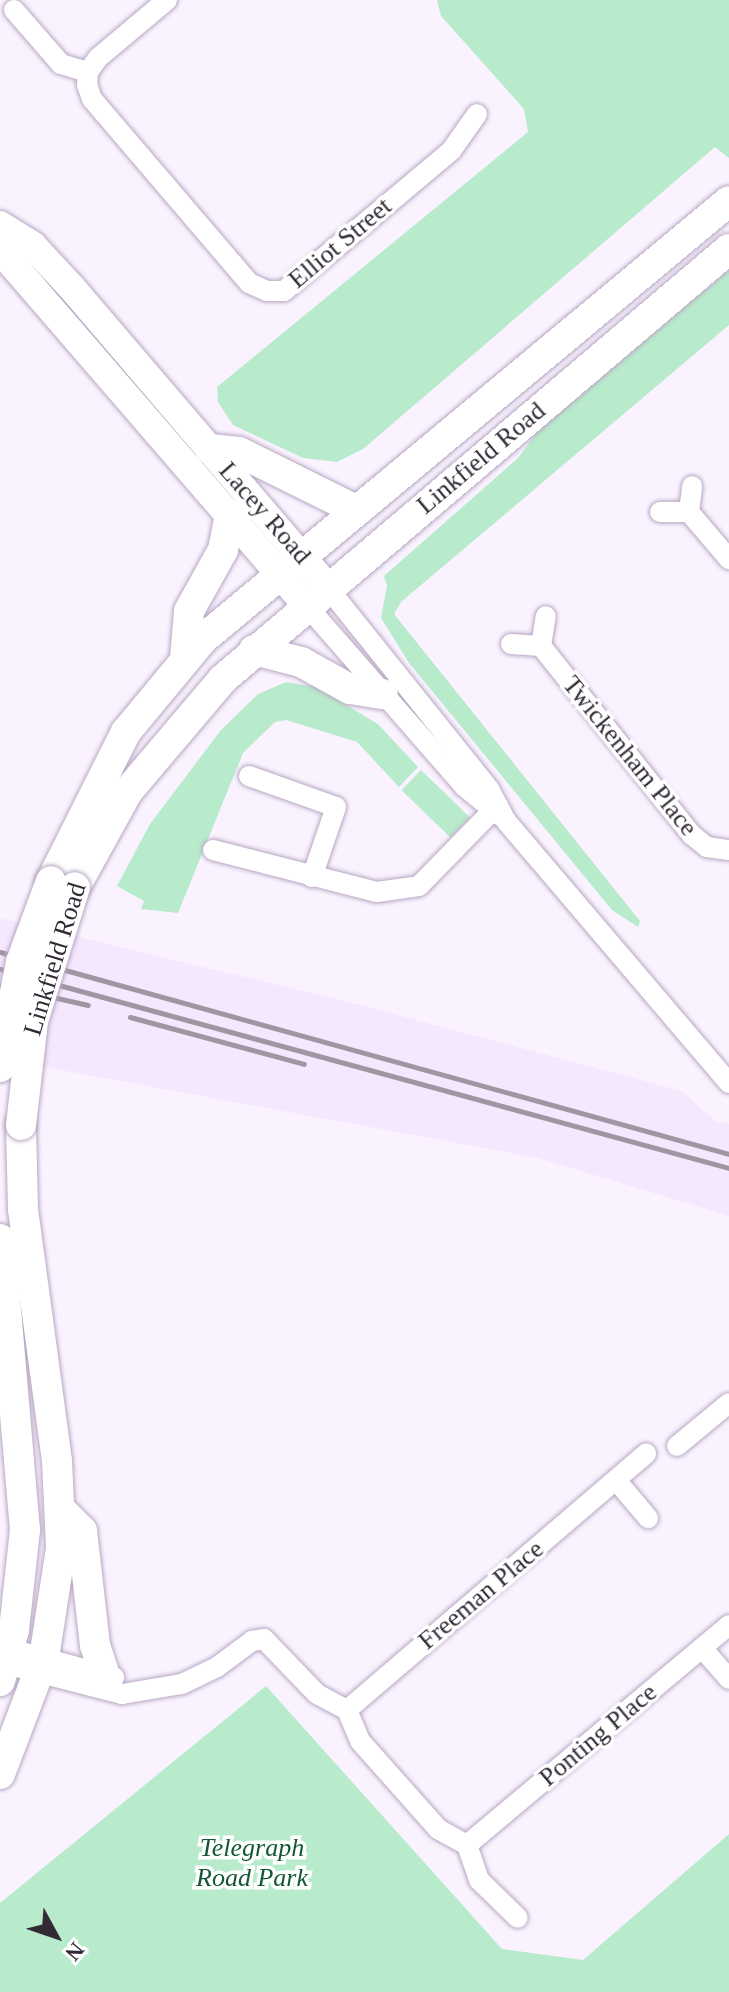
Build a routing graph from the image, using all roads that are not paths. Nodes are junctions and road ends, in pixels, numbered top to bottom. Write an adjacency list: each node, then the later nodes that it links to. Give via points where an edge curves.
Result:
1 (167, 0): 3 (street)
2 (14, 10): 3 (street, via 61,64)
3 (88, 72): 4 (street, Elliot Street, via 92,99 249,283 267,291 284,291 451,151)
4 (477, 114)
5 (729, 201): 11 (main road, Linkfield Road)
6 (0, 225): 9 (street, Lacey Road, via 33,246)
7 (0, 233): 14 (street, Lacey Road, via 13,265)
8 (729, 249): 17 (main road, Linkfield Road)
9 (210, 449): 11 (main road, via 239,452); 16 (street, Lacey Road)
10 (692, 486): 13 (street)
11 (354, 509): 16 (main road, Linkfield Road)
12 (660, 512): 13 (street)
13 (689, 512): 15 (street)
14 (230, 515): 16 (street, Lacey Road); 22 (main road, via 223,550 189,611)
15 (729, 559)
16 (290, 563): 17 (street, Lacey Road); 22 (main road, Linkfield Road)
17 (318, 597): 21 (main road, Linkfield Road); 23 (street, Lacey Road); 25 (street, Lacey Road)
18 (546, 616): 20 (street)
19 (511, 644): 20 (street)
20 (541, 646): 27 (street, Twickenham Place, via 692,835 707,847)
21 (254, 650): 23 (main road, via 301,662 350,689); 29 (main road, Linkfield Road, via 148,763)
22 (185, 658): 29 (main road, Linkfield Road, via 115,750)
23 (383, 694): 25 (street, Lacey Road, via 465,787)
24 (249, 776): 28 (street, via 336,807)
25 (499, 812): 28 (street, via 419,886 366,892); 31 (street, Lacey Road)
26 (213, 850): 28 (street)
27 (729, 850)
28 (312, 877)
29 (63, 884): 30 (main road, Linkfield Road, bridge, via 21,962); 37 (main road, Linkfield Road, bridge, via 33,1021 21,1125 23,1209)
30 (0, 1067)
31 (729, 1083)
32 (0, 1239): 41 (main road, via 24,1500 23,1566)
33 (729, 1403): 34 (street)
34 (677, 1446)
35 (646, 1454): 36 (street, Freeman Place)
36 (616, 1480): 38 (street); 46 (street, Freeman Place)
37 (60, 1509): 42 (main road, Linkfield Road, via 57,1581); 43 (main road, via 82,1531 95,1645)
38 (648, 1518)
39 (729, 1625): 40 (street, Ponting Place)
40 (702, 1648): 44 (street); 48 (street, Ponting Place)
41 (5, 1665): 42 (street)
42 (42, 1666): 43 (street); 45 (street, via 122,1694); 47 (main road, Linkfield Road)
43 (105, 1675): 45 (street)
44 (729, 1679)
45 (143, 1690): 46 (street, via 197,1678 252,1641 264,1639 317,1694)
46 (347, 1710): 48 (street, via 360,1741 438,1829)
47 (0, 1774)
48 (467, 1845): 49 (street, via 479,1880)
49 (518, 1918)

